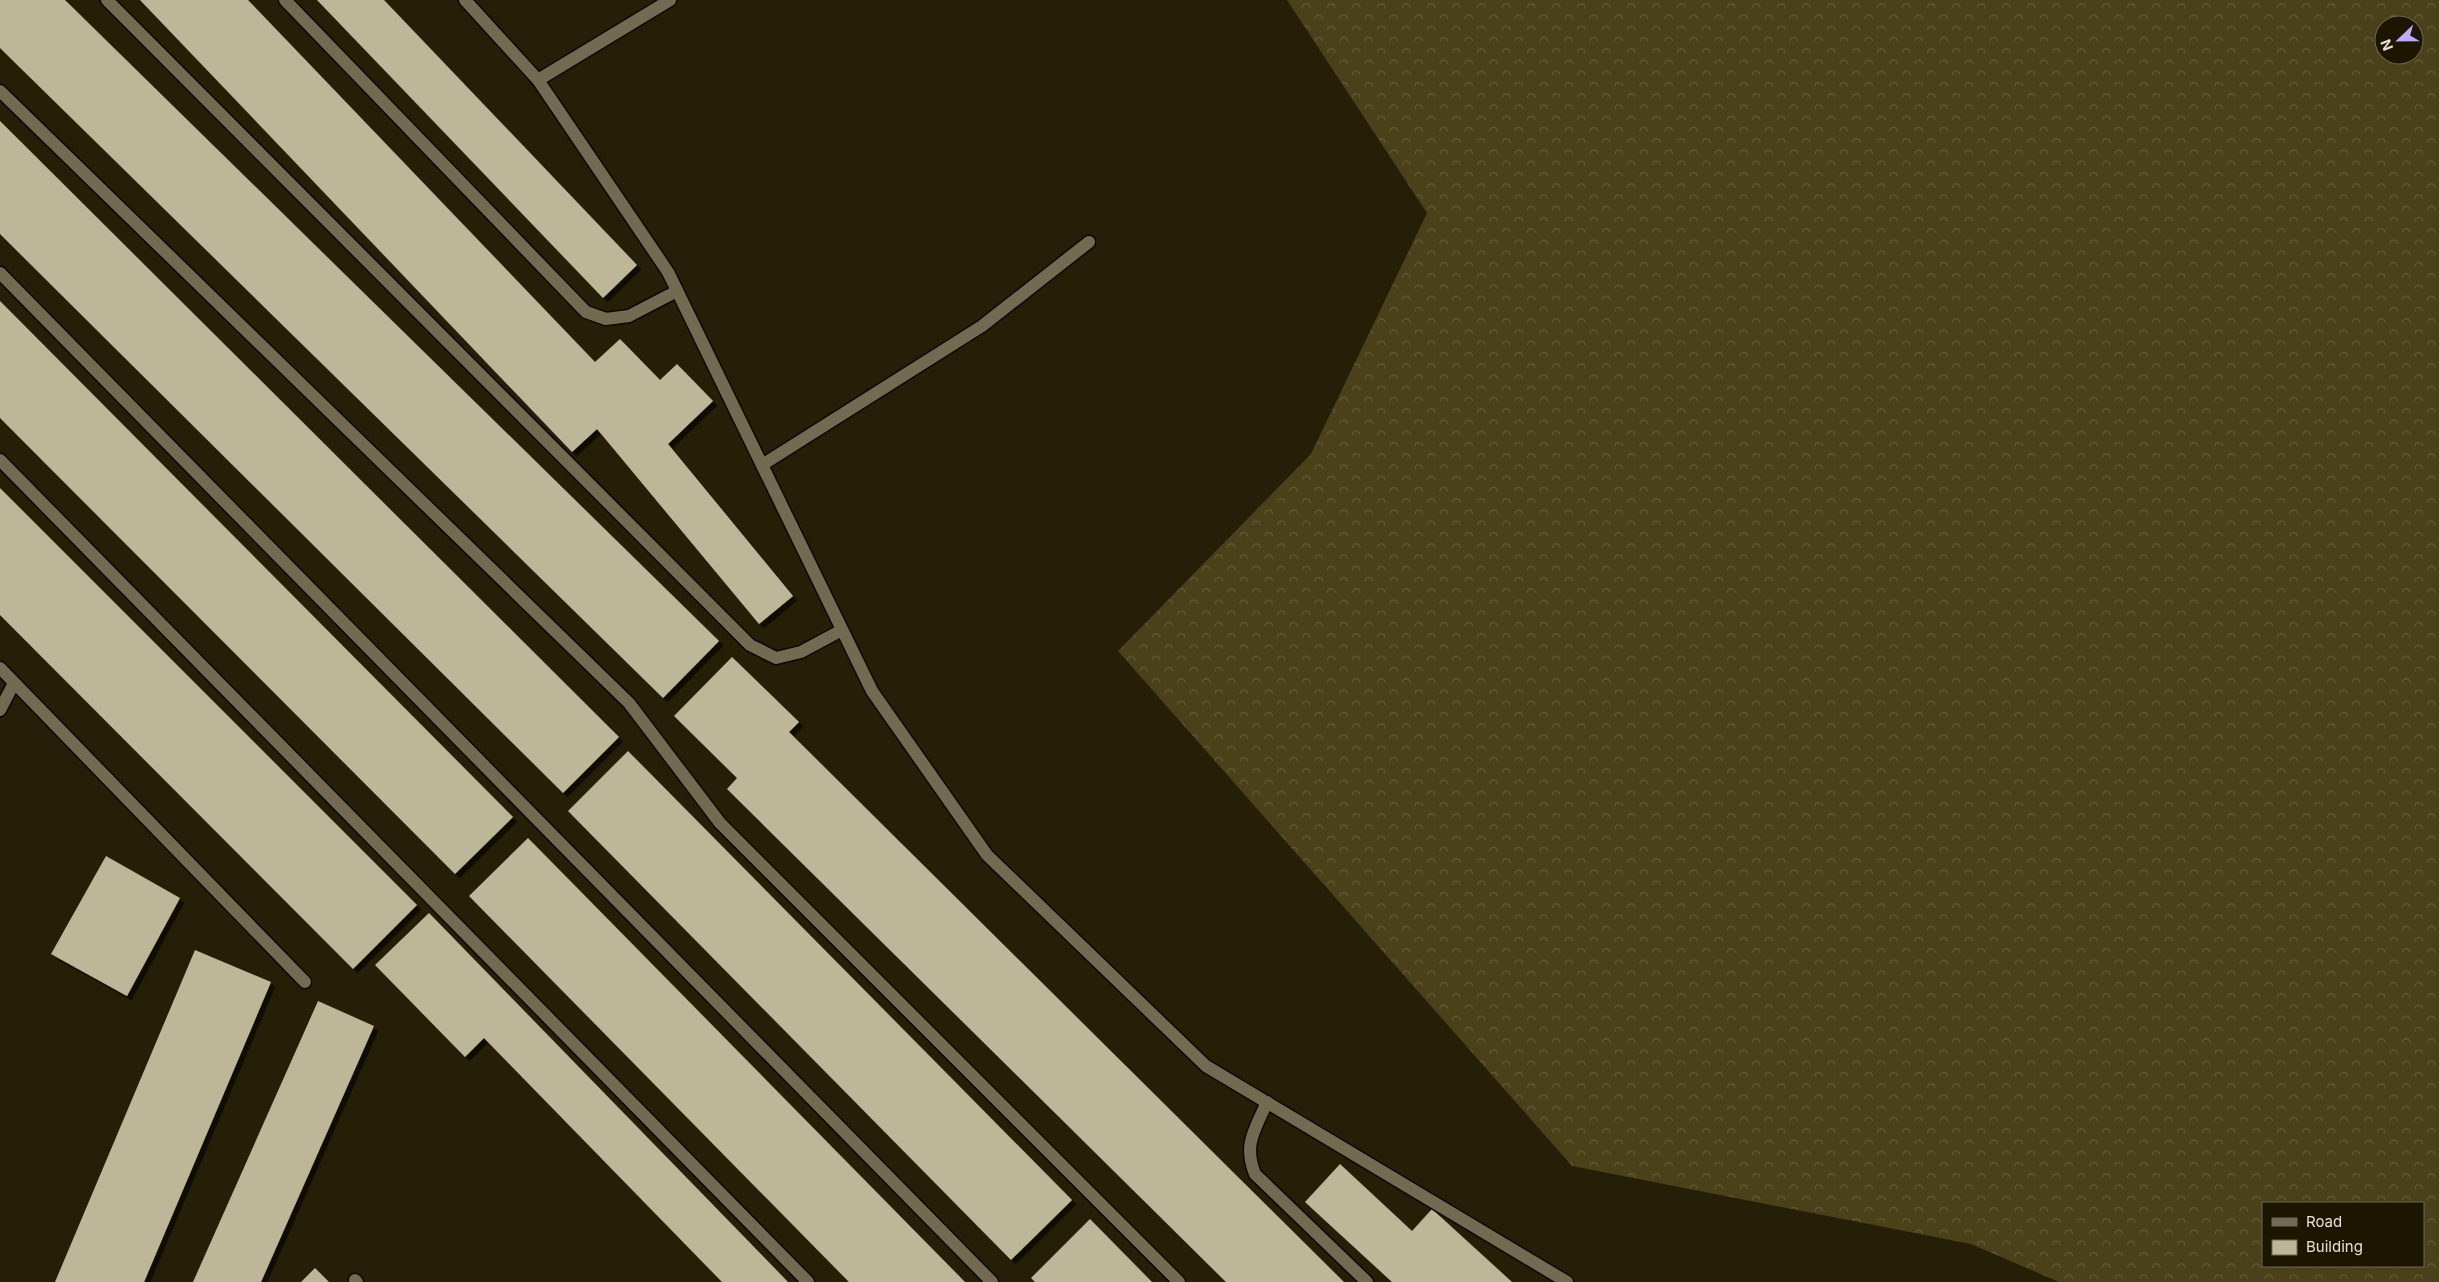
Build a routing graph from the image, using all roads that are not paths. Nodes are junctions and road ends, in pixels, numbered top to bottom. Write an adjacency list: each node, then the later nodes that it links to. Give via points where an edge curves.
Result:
1 (107, 0): 12 (street, via 750,646 776,658 801,652)
2 (285, 0): 9 (street, via 586,312 606,319 629,316)
3 (465, 0): 5 (street)
4 (670, 0): 5 (street)
5 (538, 80): 9 (street, via 668,272)
6 (0, 91): 20 (street, via 629,704 720,823)
7 (1089, 242): 11 (street, via 982,326)
8 (0, 273): 19 (street)
9 (677, 291): 11 (street)
10 (0, 460): 18 (street)
11 (762, 465): 12 (street)
12 (842, 630): 17 (street, via 872,691 987,855 1206,1066)
13 (0, 668): 14 (street)
14 (14, 683): 15 (street); 16 (street)
15 (0, 710)
16 (305, 982)
17 (1267, 1102): 21 (street, via 1251,1141 1249,1158 1255,1174); 22 (street)
18 (808, 1282)
19 (992, 1282)
20 (1179, 1282)
21 (1367, 1282)
22 (1567, 1282)

